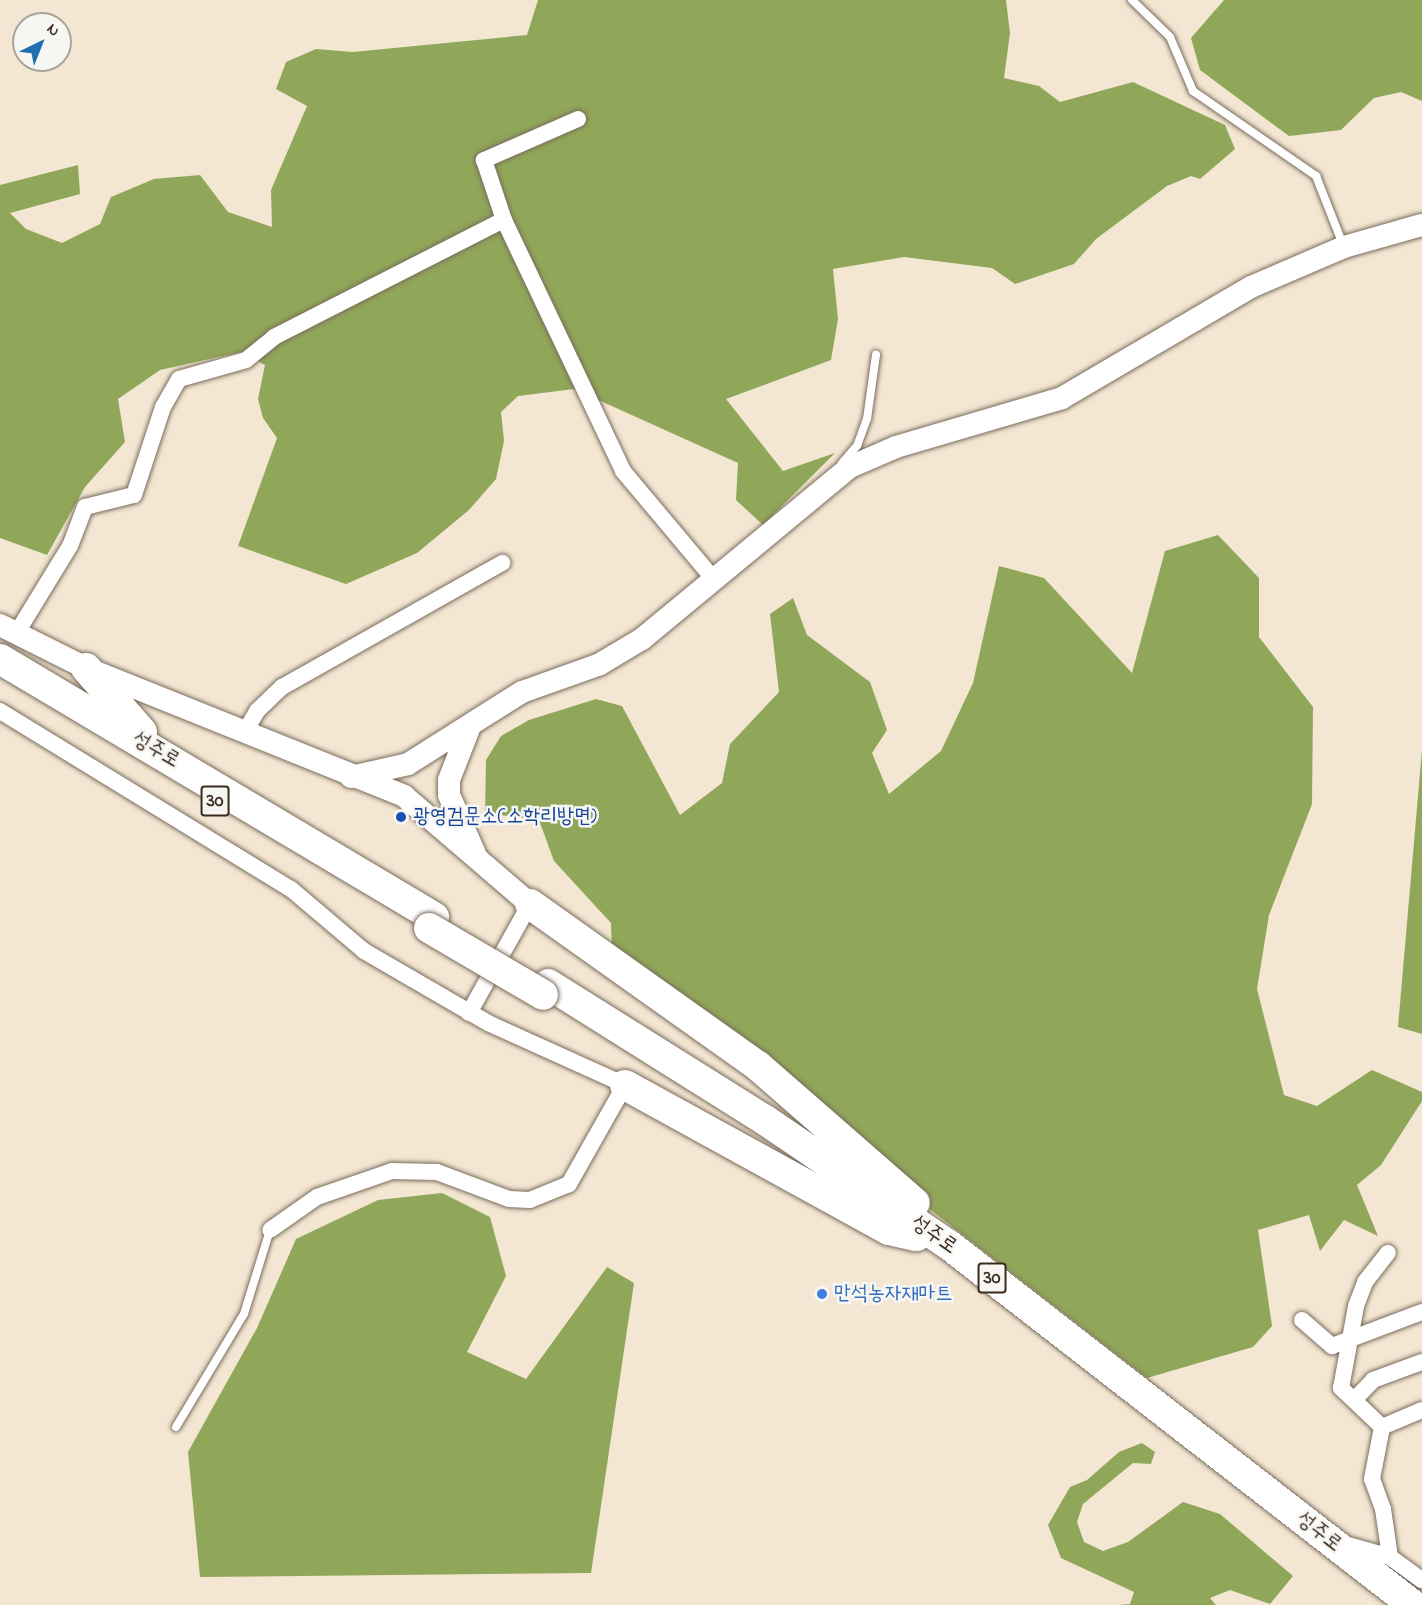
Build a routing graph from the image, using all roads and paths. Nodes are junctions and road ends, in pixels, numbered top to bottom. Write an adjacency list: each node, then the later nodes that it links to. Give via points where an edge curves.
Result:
1 (1132, 0): 5 (lane, via 1170,38 1193,91 1316,176)
2 (578, 119): 3 (street, via 484,160)
3 (504, 220): 9 (street, via 623,471); 10 (street, via 274,338 246,360 179,379 163,407 134,495 85,507 70,546)
4 (1422, 225): 5 (street)
5 (1344, 247): 7 (street, via 1251,287 1062,399 896,447)
6 (876, 355): 7 (lane, via 867,419 857,446)
7 (824, 484): 9 (street)
8 (502, 563): 16 (street, via 282,687 257,711)
9 (712, 577): 15 (street, via 642,639 600,664 522,692)
10 (8, 629): 12 (street)
11 (0, 659): 17 (highway, 성주로 / 30)
12 (86, 668): 16 (street); 17 (highway)
13 (0, 677): 21 (highway, 성주로 / 30)
14 (0, 711): 23 (street, via 291,889 364,951)
15 (470, 726): 18 (street, via 408,765); 19 (street, via 449,780 449,795)
16 (244, 733): 18 (street)
17 (158, 750): 21 (highway, 성주로 / 30)
18 (351, 777): 19 (street, via 404,796)
19 (477, 858): 20 (street)
20 (530, 904): 23 (street); 27 (highway, via 665,996 791,1092 934,1220)
21 (432, 922): 22 (highway, 30, bridge)
22 (545, 990): 26 (highway, 성주로 / 30, via 813,1163); 27 (highway, 성주로 / 30, via 765,1120)
23 (469, 1013): 24 (street)
24 (625, 1085): 25 (street, via 569,1184 530,1200 509,1199 437,1172 392,1171 317,1197); 26 (highway, via 889,1230)
25 (270, 1230): 35 (lane, via 244,1314)
26 (916, 1236): 40 (highway, 성주로 / 30)
27 (949, 1245): 37 (highway, 성주로 / 30)
28 (1388, 1253): 31 (street, via 1365,1282)
29 (1422, 1311): 31 (street)
30 (1302, 1320): 31 (street, via 1332,1346)
31 (1352, 1342): 33 (street, via 1341,1388)
32 (1422, 1362): 33 (street, via 1373,1380)
33 (1354, 1400): 36 (street)
34 (1422, 1410): 36 (street)
35 (176, 1427)
36 (1382, 1427): 38 (street, via 1372,1479 1383,1509)
37 (1329, 1539): 38 (street); 41 (highway, 성주로 / 30)
38 (1390, 1557): 39 (street)
39 (1422, 1580)
40 (1390, 1605)
41 (1413, 1605)

